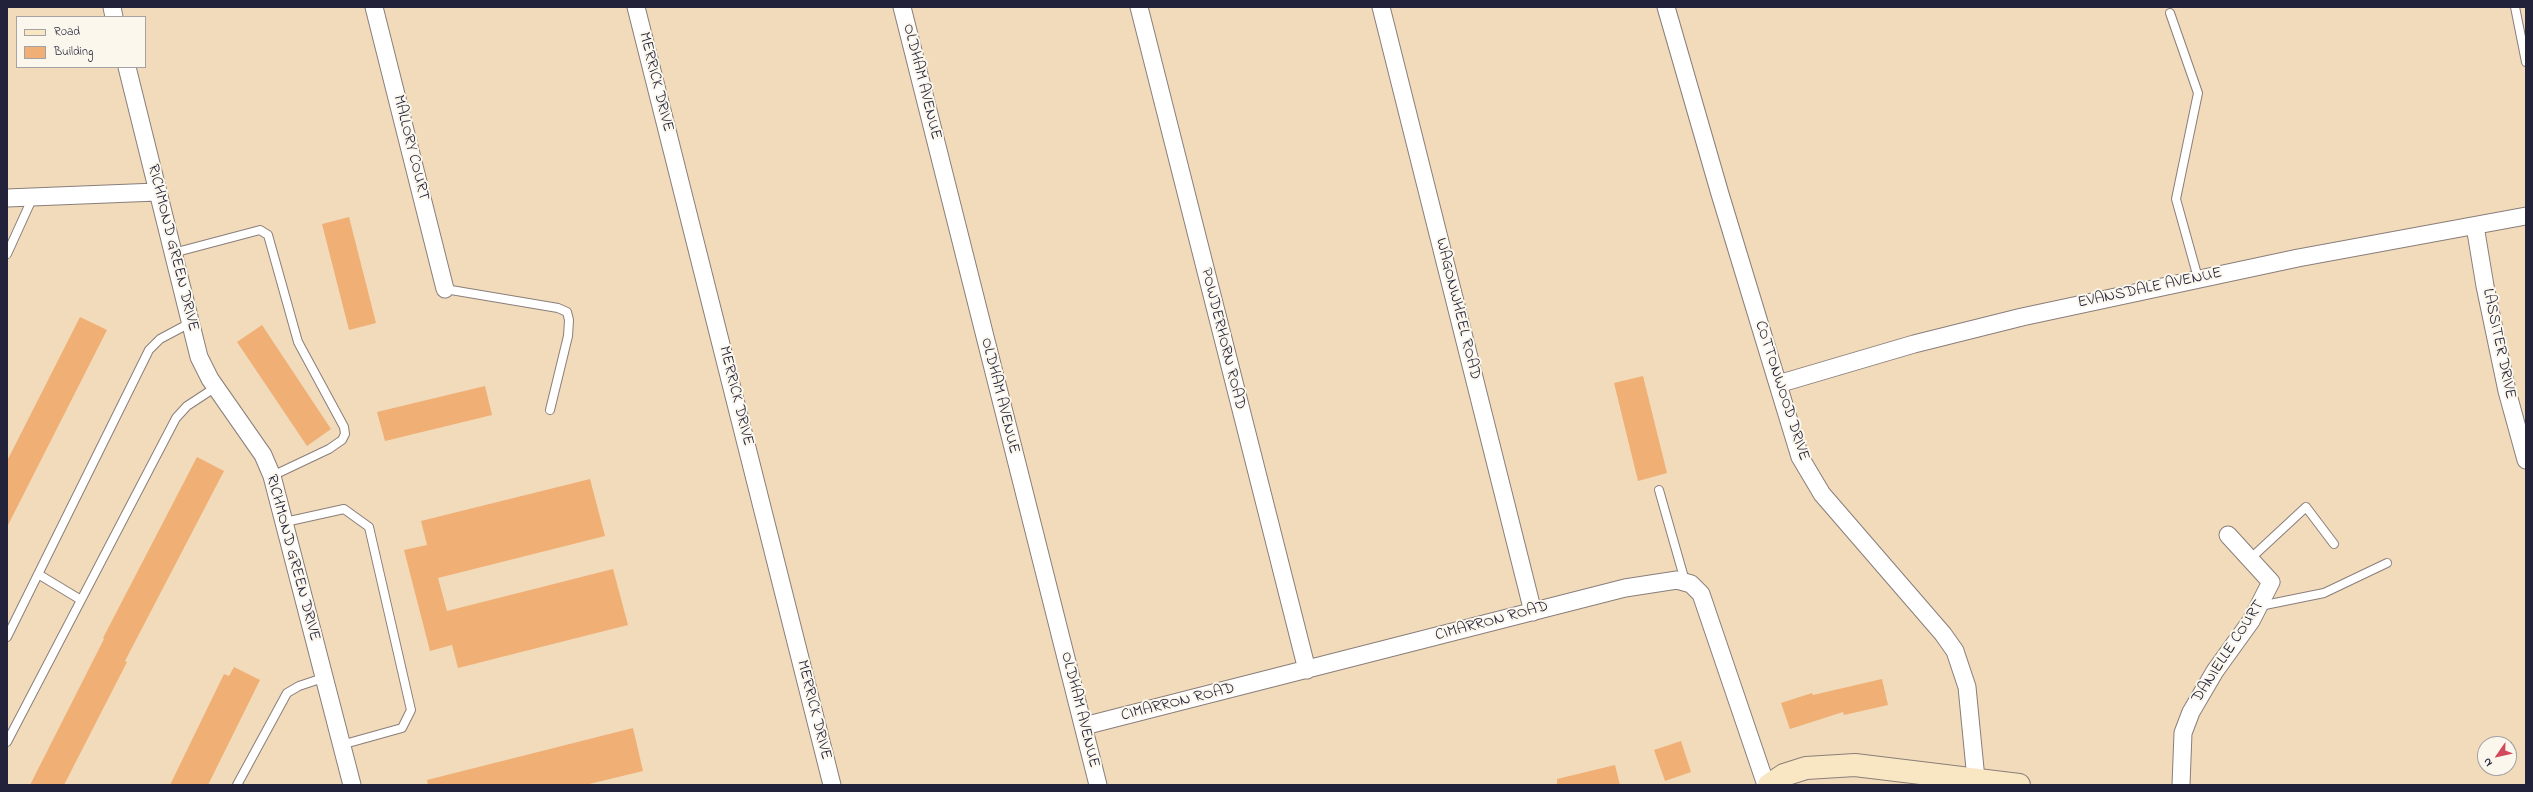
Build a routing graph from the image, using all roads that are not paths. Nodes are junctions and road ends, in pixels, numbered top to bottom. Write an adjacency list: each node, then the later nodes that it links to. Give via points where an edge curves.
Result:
1 (374, 7): 19 (street, MALLORY COURT)
2 (636, 7): 46 (street, MERRICK DRIVE)
3 (902, 7): 40 (street, OLDHAM AVENUE)
4 (1139, 7): 38 (street, POWDERHORN ROAD)
5 (1381, 7): 36 (street, WAGONWHEEL ROAD)
6 (1666, 7): 21 (street, COTTONWOOD DRIVE)
7 (2515, 7): 9 (lane)
8 (2170, 13): 18 (lane, via 2198,92 2176,199)
9 (2526, 62)
10 (126, 68): 11 (street, RICHMOND GREEN DRIVE)
11 (157, 192): 13 (street); 16 (street, RICHMOND GREEN DRIVE)
12 (7, 198): 13 (street)
13 (32, 198): 17 (lane)
14 (2526, 216): 15 (street, EVANSDALE AVENUE)
15 (2475, 226): 18 (street, EVANSDALE AVENUE); 24 (street, LASSITER DRIVE, via 2507,391)
16 (173, 253): 20 (street, RICHMOND GREEN DRIVE); 25 (lane, via 260,230 268,235 298,342 344,427 345,434 342,440 329,449)
17 (7, 254)
18 (2198, 278): 21 (street, EVANSDALE AVENUE, via 1968,329)
19 (445, 289): 23 (lane, via 558,308 567,312 570,320 568,336)
20 (190, 323): 22 (street, RICHMOND GREEN DRIVE, via 199,357); 32 (lane, via 160,339 149,350)
21 (1778, 384): 43 (street, COTTONWOOD DRIVE, via 1800,457 1810,476 1851,529 1955,651 1967,687)
22 (216, 388): 25 (street, RICHMOND GREEN DRIVE, via 259,449); 34 (lane, via 187,406 176,418)
23 (550, 410)
24 (2526, 460)
25 (272, 476): 27 (street, RICHMOND GREEN DRIVE)
26 (1659, 490): 33 (lane)
27 (285, 522): 39 (street, RICHMOND GREEN DRIVE); 42 (lane, via 344,509 369,526 411,710 402,728)
28 (2228, 535): 30 (street, DANIELLE COURT)
29 (2334, 544): 30 (lane, via 2306,507)
30 (2250, 559): 35 (street, DANIELLE COURT, via 2271,582)
31 (2387, 564): 35 (lane, via 2324,593)
32 (38, 574): 34 (lane); 37 (lane)
33 (1685, 582): 36 (street, CIMARRON ROAD, via 1662,580); 48 (street, via 1701,594 1707,606)
34 (81, 600): 41 (lane)
35 (2260, 606): 50 (street, DANIELLE COURT, via 2191,712 2181,746)
36 (1533, 612): 38 (street, CIMARRON ROAD)
37 (7, 637)
38 (1307, 670): 40 (street, CIMARRON ROAD)
39 (323, 678): 42 (street, RICHMOND GREEN DRIVE); 44 (lane, via 287,693)
40 (1084, 726): 47 (street, OLDHAM AVENUE)
41 (7, 742)
42 (341, 745): 45 (street, RICHMOND GREEN DRIVE)
43 (1976, 779): 48 (street, via 1881,767 1829,765 1806,768 1784,775); 49 (street)
44 (237, 785)
45 (352, 785)
46 (832, 785)
47 (1098, 785)
48 (1767, 785)
49 (2019, 785)
50 (2181, 785)

